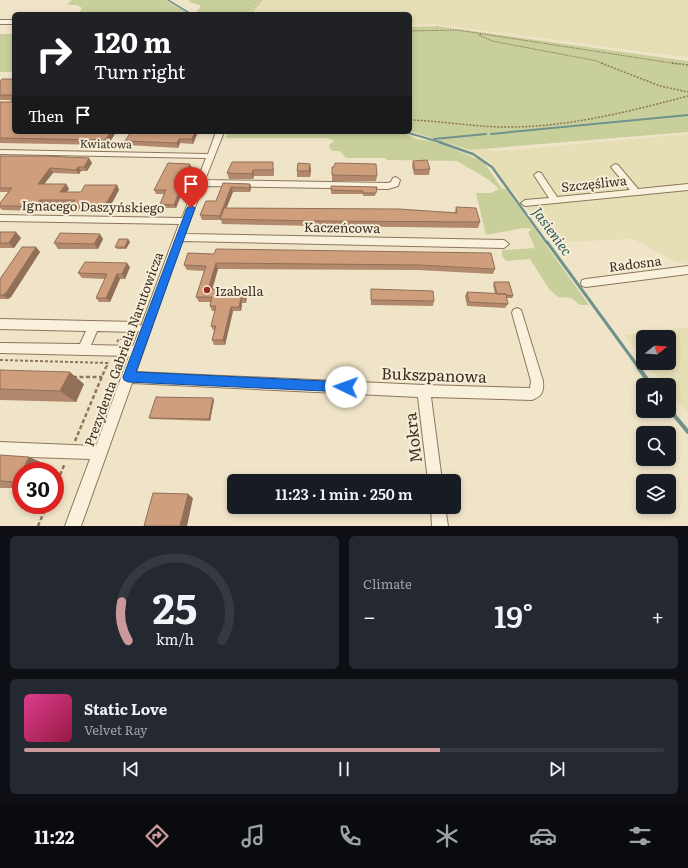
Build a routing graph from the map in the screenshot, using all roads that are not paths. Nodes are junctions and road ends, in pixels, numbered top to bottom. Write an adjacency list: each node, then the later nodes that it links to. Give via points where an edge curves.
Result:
1 (0, 22): 2 (street)
2 (12, 22)
3 (219, 134): 5 (street, Prezydenta Gabriela Narutowicza)
4 (0, 152): 5 (street, Kwiatowa)
5 (211, 156): 9 (street, Prezydenta Gabriela Narutowicza)
6 (615, 167): 11 (street, Szczęśliwa)
7 (538, 175): 12 (street, Szczęśliwa)
8 (396, 180): 9 (street, via 395,184 388,186)
9 (200, 183): 15 (street, Prezydenta Gabriela Narutowicza)
10 (688, 187): 11 (street, Szczęśliwa)
11 (636, 192): 12 (street, Szczęśliwa)
12 (555, 200): 13 (street, Szczęśliwa)
13 (525, 203)
14 (0, 218): 15 (street, Ignacego Daszyńskiego)
15 (186, 221): 16 (street, Prezydenta Gabriela Narutowicza)
16 (179, 237): 17 (street, Kaczeńcowa); 26 (street, Prezydenta Gabriela Narutowicza)
17 (504, 244)
18 (688, 270): 19 (street, Radosna)
19 (586, 283)
20 (517, 313): 28 (street, Bukszpanowa, via 538,390 532,394)
21 (0, 324): 22 (street)
22 (94, 326): 23 (street); 25 (street)
23 (136, 327)
24 (0, 348): 25 (street)
25 (83, 350): 26 (street)
26 (138, 351): 27 (street, Prezydenta Gabriela Narutowicza)
27 (128, 377): 28 (street, Bukszpanowa); 30 (street, Prezydenta Gabriela Narutowicza)
28 (424, 391): 31 (street, Mokra)
29 (0, 449): 30 (street)
30 (100, 453): 33 (street, Prezydenta Gabriela Narutowicza)
31 (434, 474)
32 (439, 514): 34 (street)
33 (73, 526)
34 (440, 526)

